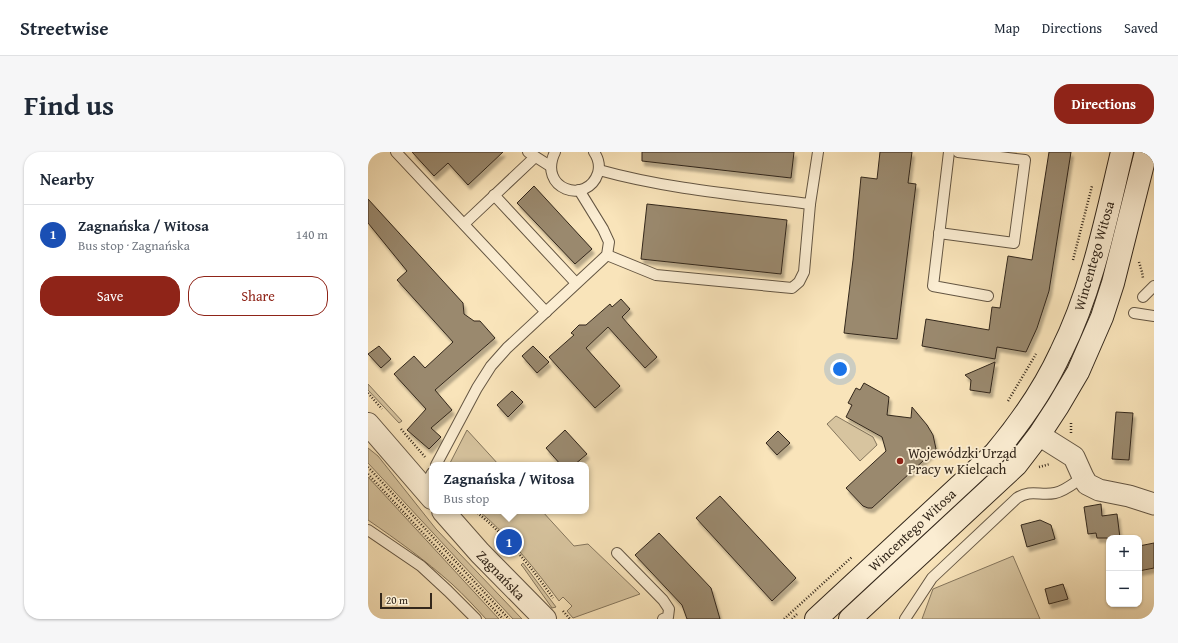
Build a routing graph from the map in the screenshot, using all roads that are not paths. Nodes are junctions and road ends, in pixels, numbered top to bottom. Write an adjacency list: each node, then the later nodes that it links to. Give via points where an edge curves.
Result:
1 (396, 152): 15 (lane)
2 (555, 152): 10 (lane)
3 (594, 152): 11 (lane)
4 (818, 152): 14 (lane)
5 (949, 152): 16 (lane)
6 (958, 152): 16 (lane, via 1025,160 1014,244)
7 (1122, 152): 35 (main road, Wincentego Witosa, via 1085,294 1062,351 1016,428 995,453)
8 (1146, 152): 26 (main road, Wincentego Witosa, via 1102,317 1078,372)
9 (532, 155): 10 (lane); 13 (lane)
10 (550, 166): 12 (lane, via 551,174 560,186 567,190)
11 (599, 170): 12 (lane, via 590,185); 14 (lane, via 658,184)
12 (579, 190): 17 (lane, via 603,229 608,242)
13 (494, 195): 15 (lane); 18 (lane)
14 (810, 204): 17 (lane, via 804,272 792,288 656,275)
15 (464, 224): 22 (lane)
16 (939, 233): 20 (lane, via 933,286)
17 (607, 255): 18 (lane)
18 (576, 283): 22 (lane)
19 (1154, 286): 21 (lane)
20 (988, 296)
21 (1143, 296)
22 (546, 312): 27 (lane, via 491,366)
23 (1134, 313): 24 (lane)
24 (1154, 316)
25 (368, 424): 29 (main road)
26 (1039, 434): 28 (street, via 1074,457); 38 (main road, Wincentego Witosa, via 1016,465)
27 (438, 462)
28 (1083, 477): 30 (street, via 1087,484 1099,490); 39 (lane, via 1064,490 1054,493 1023,494 1017,498 932,578)
29 (429, 486)
30 (1154, 504)
31 (446, 514): 34 (main road, Zagnańska, via 480,554)
32 (368, 530): 36 (lane, via 421,566)
33 (617, 553): 37 (lane, via 663,600 669,609 668,617)
34 (554, 609)
35 (807, 616)
36 (476, 619)
37 (663, 619)
38 (850, 619)
39 (904, 619)

